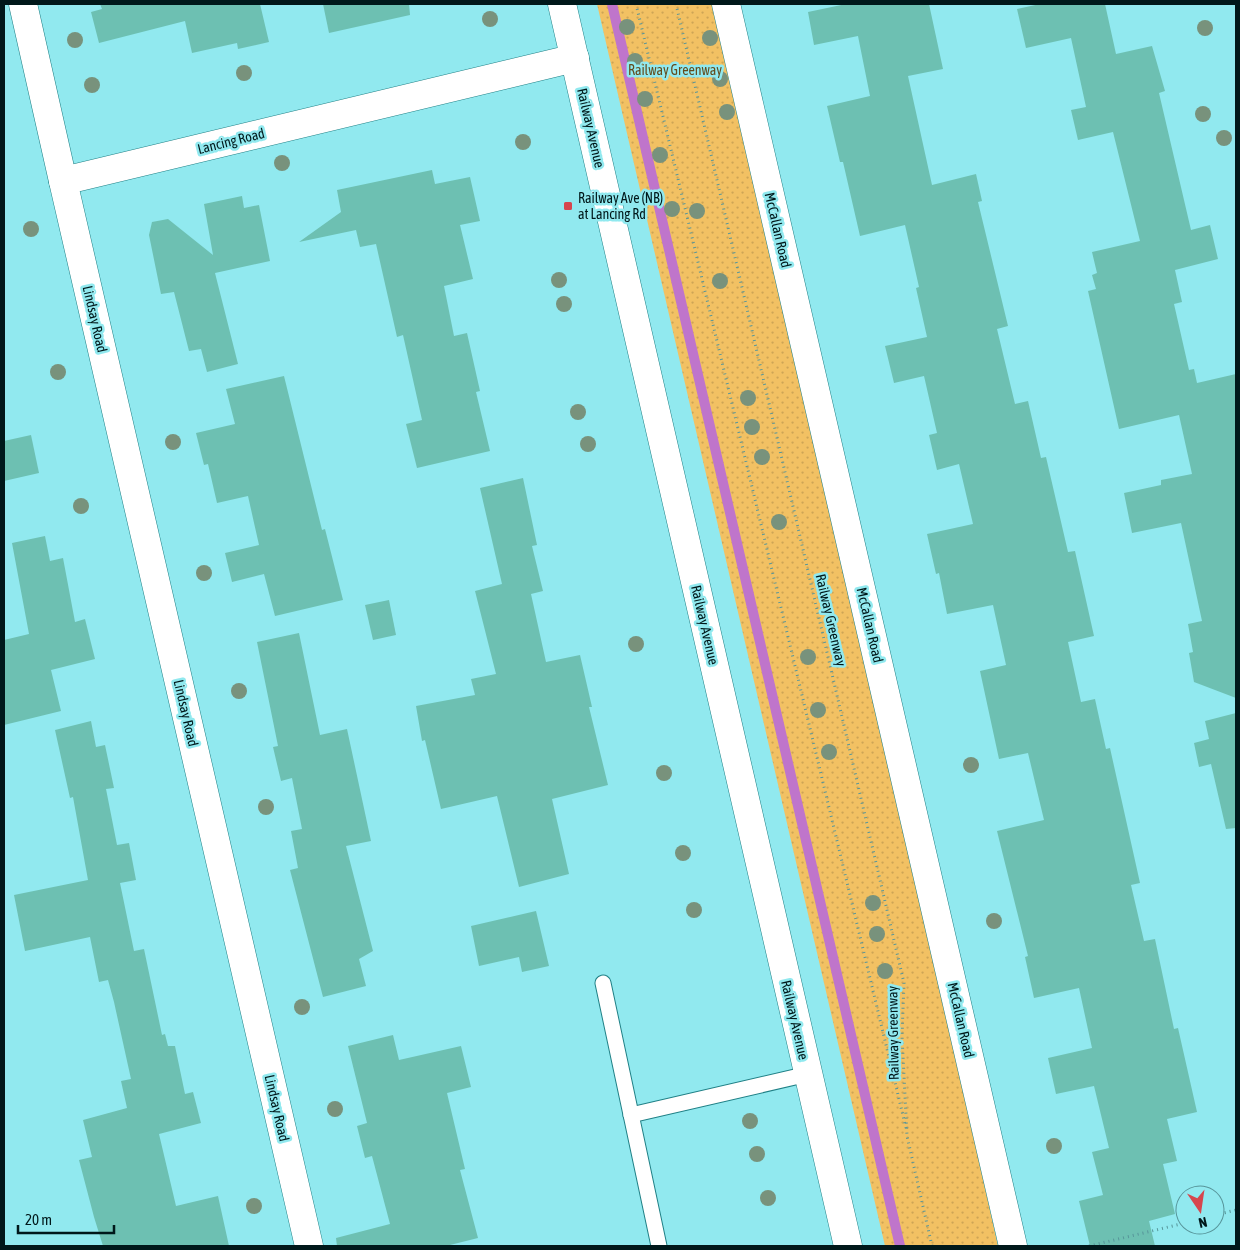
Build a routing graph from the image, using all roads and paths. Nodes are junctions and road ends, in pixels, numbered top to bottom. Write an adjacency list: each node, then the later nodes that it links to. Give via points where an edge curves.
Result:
1 (23, 4): 7 (street)
2 (562, 4): 6 (street, Railway Avenue)
3 (636, 4): 11 (path)
4 (676, 4): 11 (path, Railway Greenway, via 904,983 902,1036)
5 (726, 4): 17 (street, McCallan Road)
6 (575, 58): 7 (street, Lancing Road); 9 (street, Railway Avenue)
7 (63, 181): 13 (street, Lindsay Road)
8 (603, 983): 10 (lane)
9 (808, 1074): 10 (lane); 15 (street, Railway Avenue)
10 (631, 1115): 14 (lane)
11 (908, 1136): 16 (path, Railway Greenway)
12 (1175, 1225): 18 (path)
13 (309, 1246)
14 (659, 1246)
15 (848, 1246)
16 (932, 1246)
17 (1013, 1246)
18 (1089, 1246)

